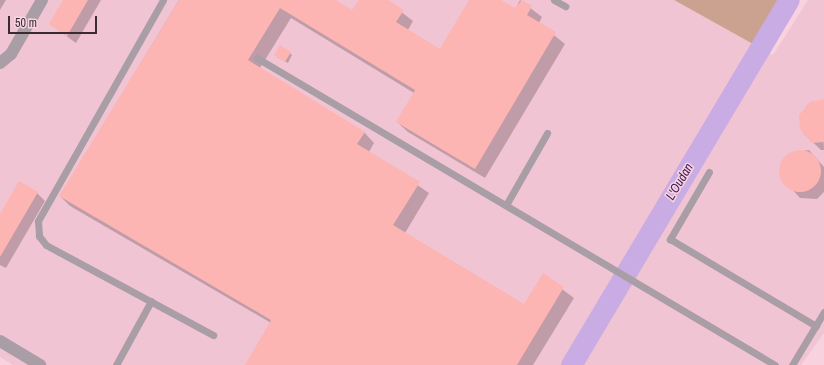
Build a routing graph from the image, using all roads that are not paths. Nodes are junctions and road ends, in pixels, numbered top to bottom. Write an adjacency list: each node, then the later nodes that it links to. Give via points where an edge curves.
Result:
1 (42, 0): 6 (street, via 11,54)
2 (163, 0): 10 (lane, via 38,221 39,236 46,244)
3 (554, 0): 4 (lane)
4 (565, 6)
5 (256, 58): 9 (lane)
6 (0, 63)
7 (547, 133): 9 (lane)
8 (709, 172): 12 (lane, via 670,239)
9 (506, 205): 18 (lane)
10 (151, 301): 13 (lane); 17 (lane)
11 (824, 312): 12 (lane)
12 (816, 326): 19 (lane)
13 (213, 335)
14 (0, 341): 15 (street)
15 (27, 362): 16 (street)
16 (40, 365)
17 (116, 365)
18 (775, 365)
19 (792, 365)

